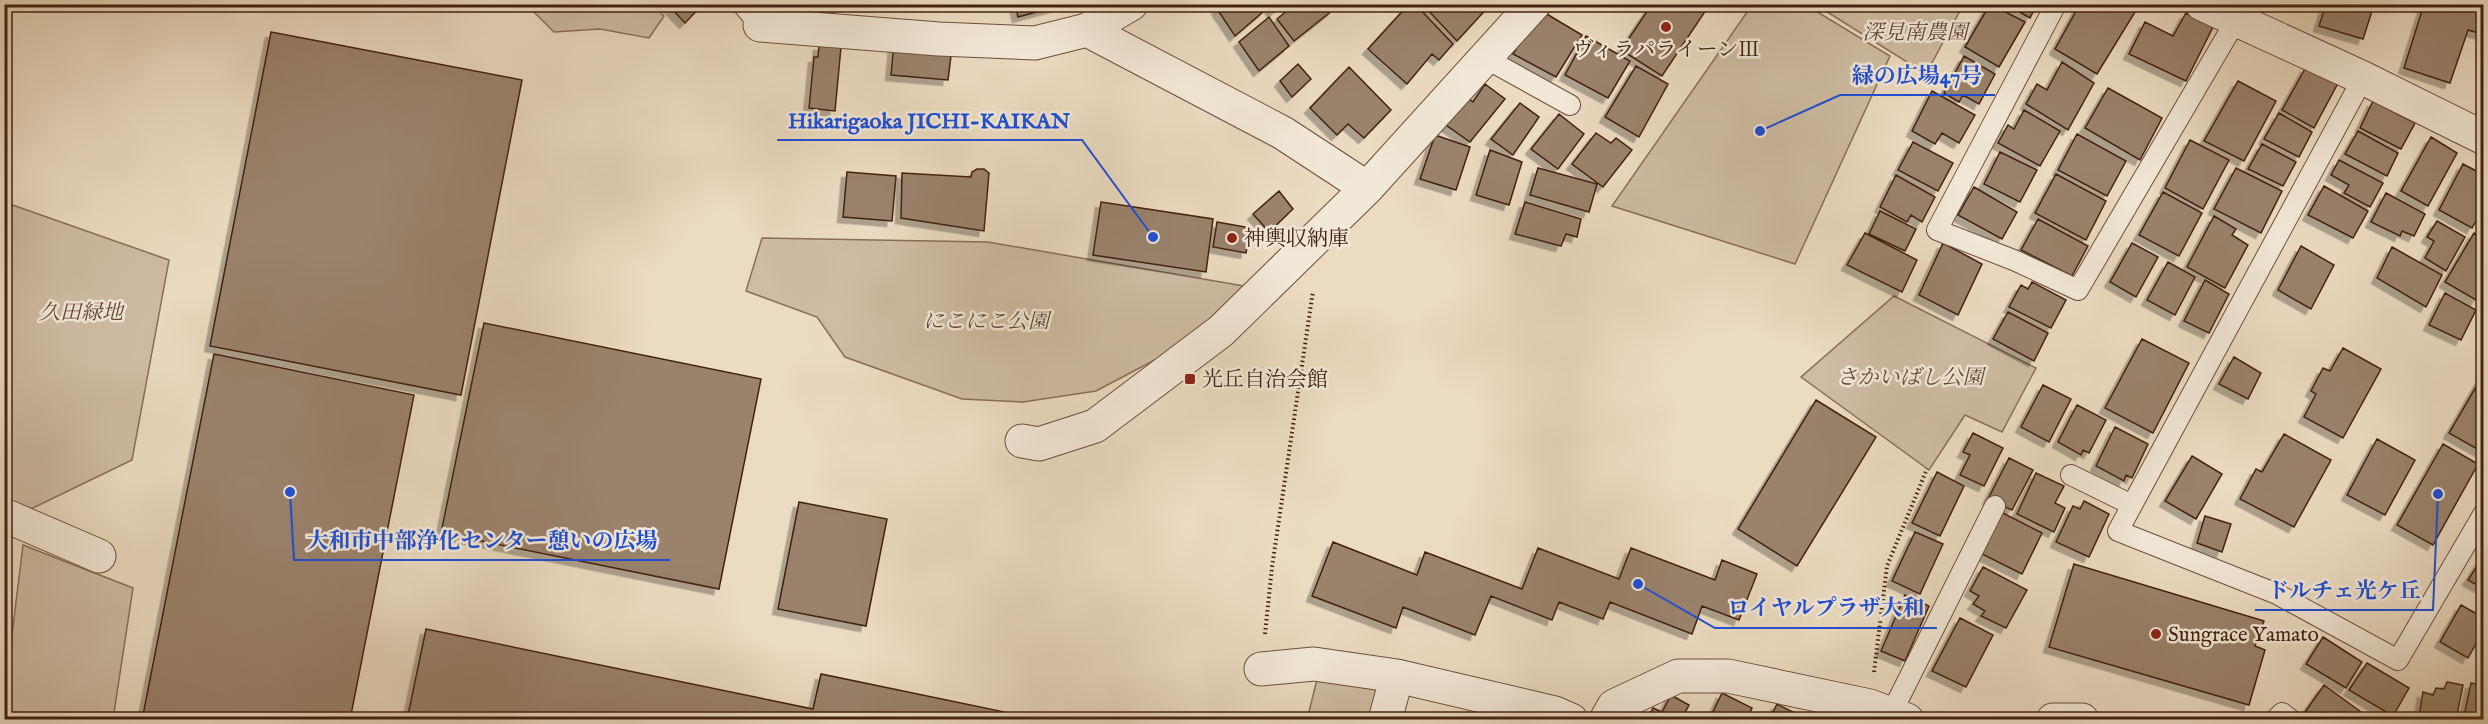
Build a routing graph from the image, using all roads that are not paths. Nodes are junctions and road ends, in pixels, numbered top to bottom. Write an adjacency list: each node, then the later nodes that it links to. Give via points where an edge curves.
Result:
1 (1131, 4): 7 (street)
2 (1534, 4): 8 (street)
3 (2056, 4): 6 (lane, via 1937,230 2078,290)
4 (2202, 4): 6 (street)
5 (751, 15): 7 (street, via 939,39 1035,43)
6 (2235, 22): 9 (street)
7 (1087, 30): 12 (street, via 1283,133)
8 (1485, 58): 10 (lane); 12 (street)
9 (2363, 78): 11 (street); 15 (lane)
10 (1570, 105)
11 (2484, 138)
12 (1367, 188): 13 (street, via 1221,331 1095,426 1039,444)
13 (1022, 441)
14 (2072, 475): 15 (lane)
15 (2132, 505): 17 (lane, via 2118,531 2277,594 2398,660)
16 (1995, 506): 22 (lane)
17 (2484, 513)
18 (4, 515): 19 (street)
19 (99, 556)
20 (1261, 669): 21 (street, via 1314,664)
21 (1397, 676): 23 (street); 24 (street)
22 (1889, 715): 25 (street, via 1728,676 1678,676 1614,706)
23 (1560, 717)
24 (1385, 720)
25 (1606, 720)
26 (2053, 720): 27 (street)
27 (2082, 720)
28 (2275, 720): 29 (lane, via 2282,714)
29 (2291, 720)

